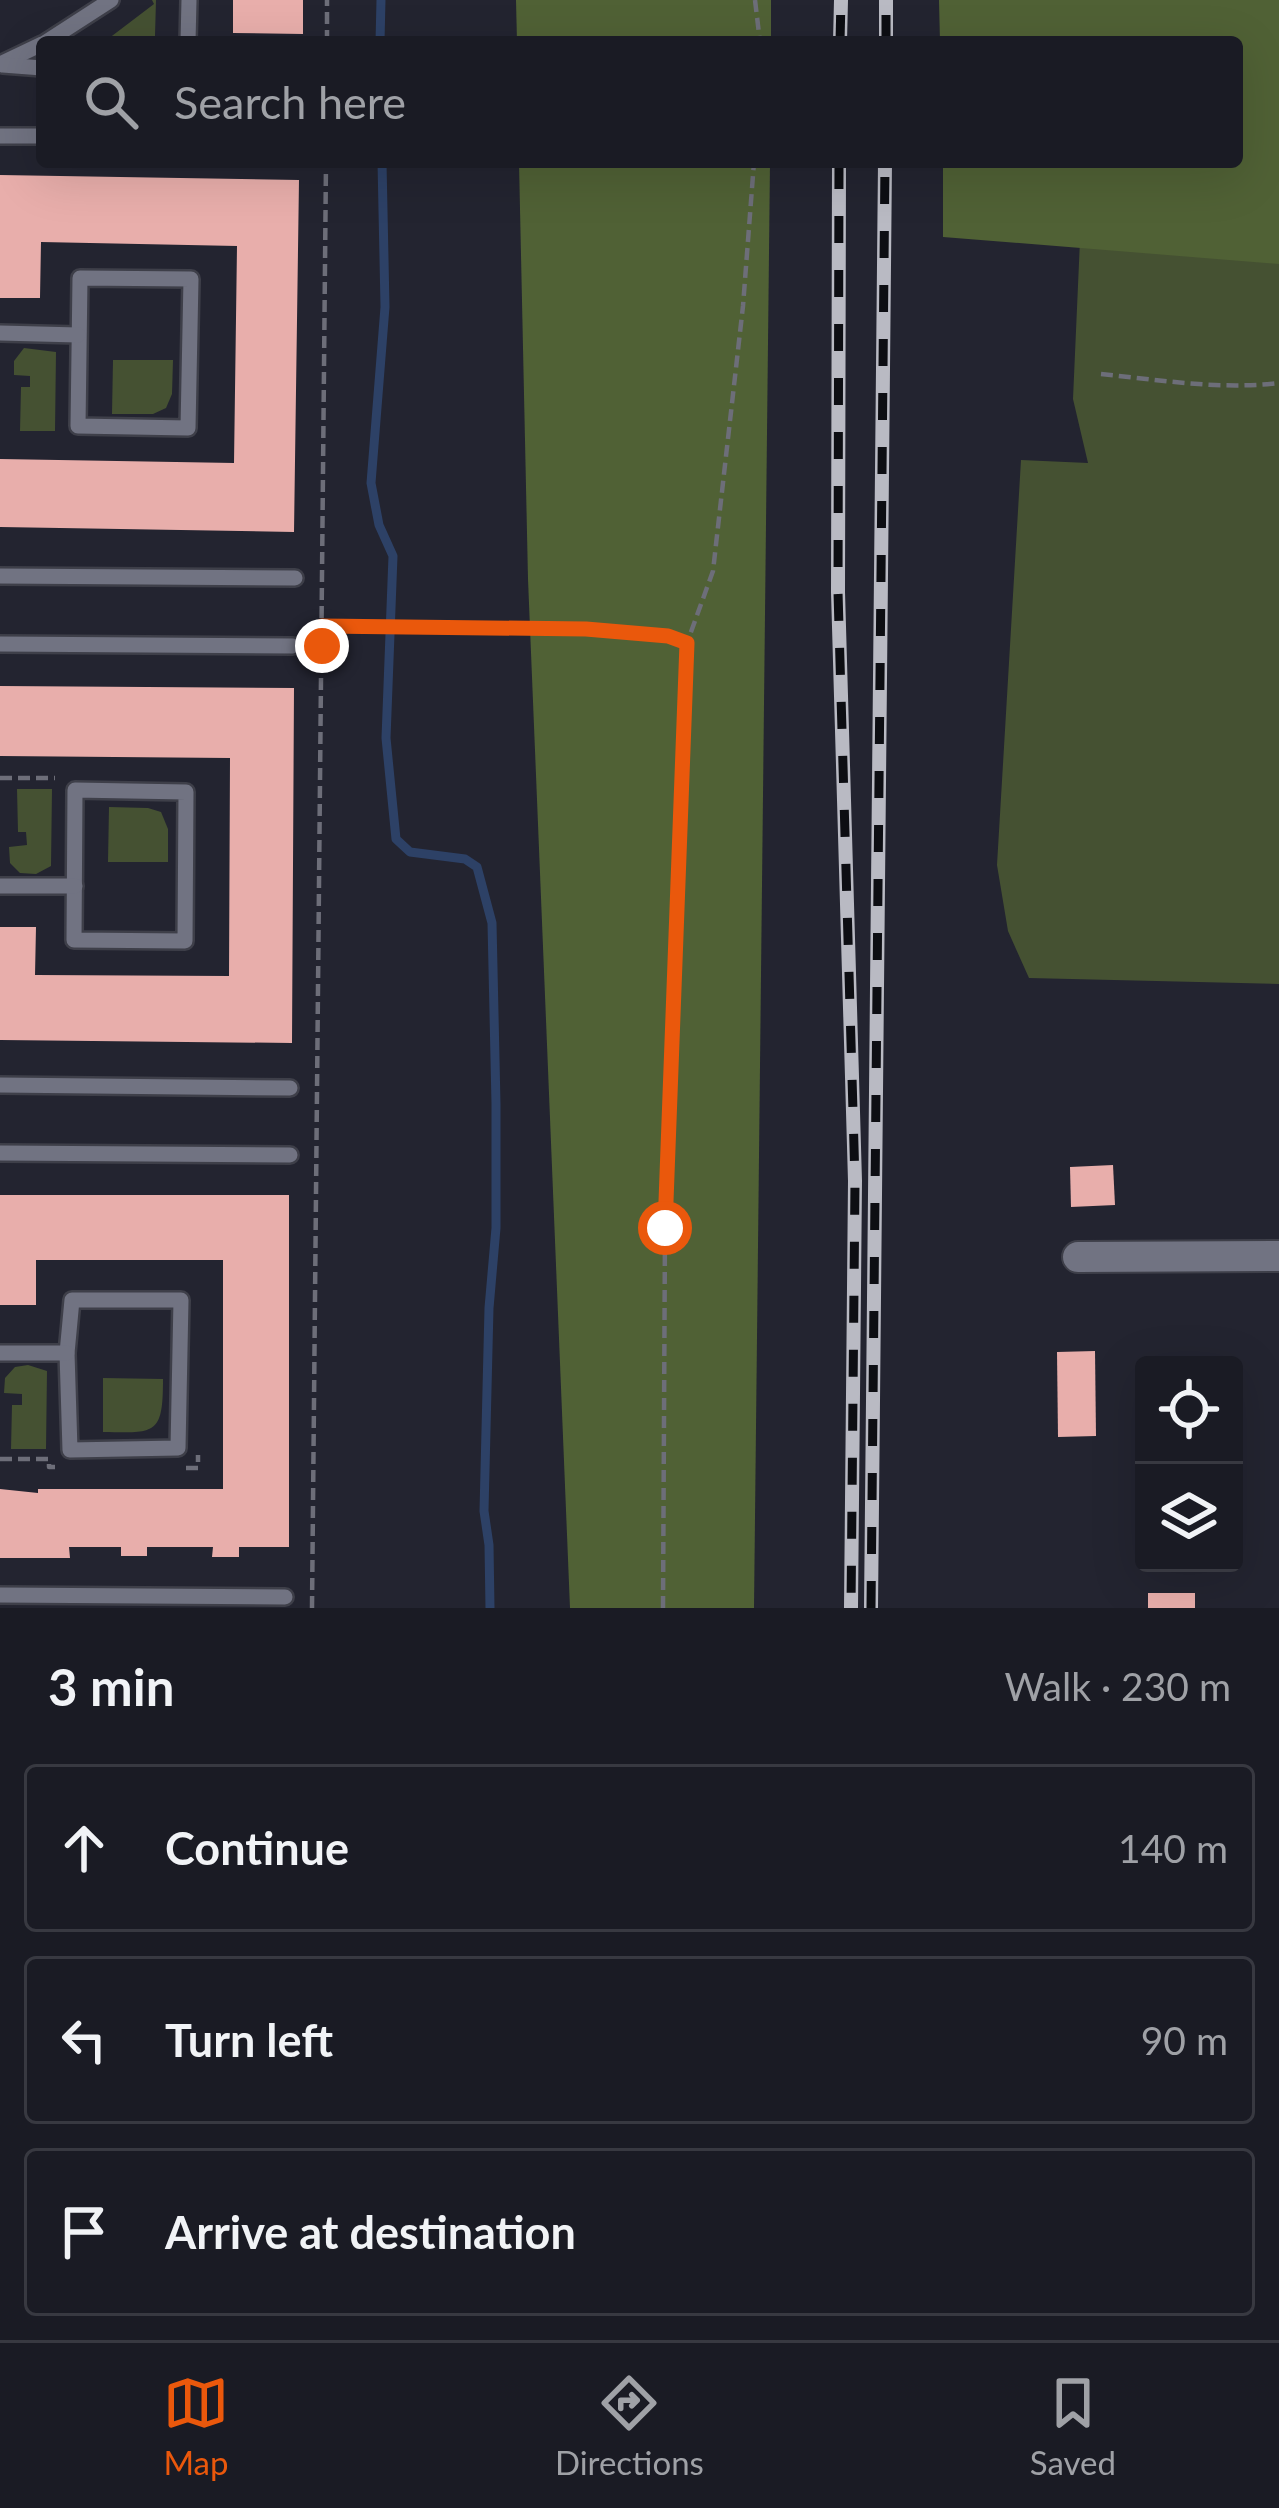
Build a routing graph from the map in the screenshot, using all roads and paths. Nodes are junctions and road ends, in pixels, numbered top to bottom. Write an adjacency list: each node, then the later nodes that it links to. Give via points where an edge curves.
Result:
1 (111, 0): 5 (lane)
2 (189, 0): 6 (lane)
3 (327, 0): 7 (path)
4 (755, 0): 8 (path)
5 (55, 36)
6 (188, 36)
7 (327, 36)
8 (759, 36)
9 (36, 47): 10 (lane)
10 (0, 65): 11 (lane)
11 (36, 68)
12 (0, 136): 13 (lane)
13 (36, 136)
14 (326, 168): 22 (path)
15 (754, 168): 23 (path, via 713,571)
16 (0, 334): 17 (lane)
17 (78, 335): 17 (lane, via 80,278 191,280 188,428 78,427)
18 (1101, 374): 19 (path)
19 (1279, 383)
20 (0, 576): 21 (lane)
21 (295, 578)
22 (322, 626): 23 (path, via 586,629); 44 (path)
23 (687, 643): 45 (path, via 665,1228)
24 (0, 644): 25 (lane)
25 (293, 646)
26 (0, 778): 27 (path)
27 (55, 778)
28 (0, 886): 29 (lane)
29 (75, 886): 29 (lane, via 75,790 186,792 184,941 74,940)
30 (0, 1085): 31 (lane)
31 (290, 1088)
32 (0, 1153): 33 (lane)
33 (290, 1154)
34 (1279, 1256): 35 (street)
35 (1078, 1257)
36 (0, 1352): 37 (lane)
37 (67, 1354): 37 (lane, via 72,1300 181,1300 178,1448 70,1450)
38 (199, 1445): 41 (path, via 198,1468)
39 (0, 1459): 40 (path)
40 (70, 1468)
41 (177, 1468)
42 (0, 1595): 43 (lane)
43 (285, 1597)
44 (312, 1608)
45 (663, 1608)

